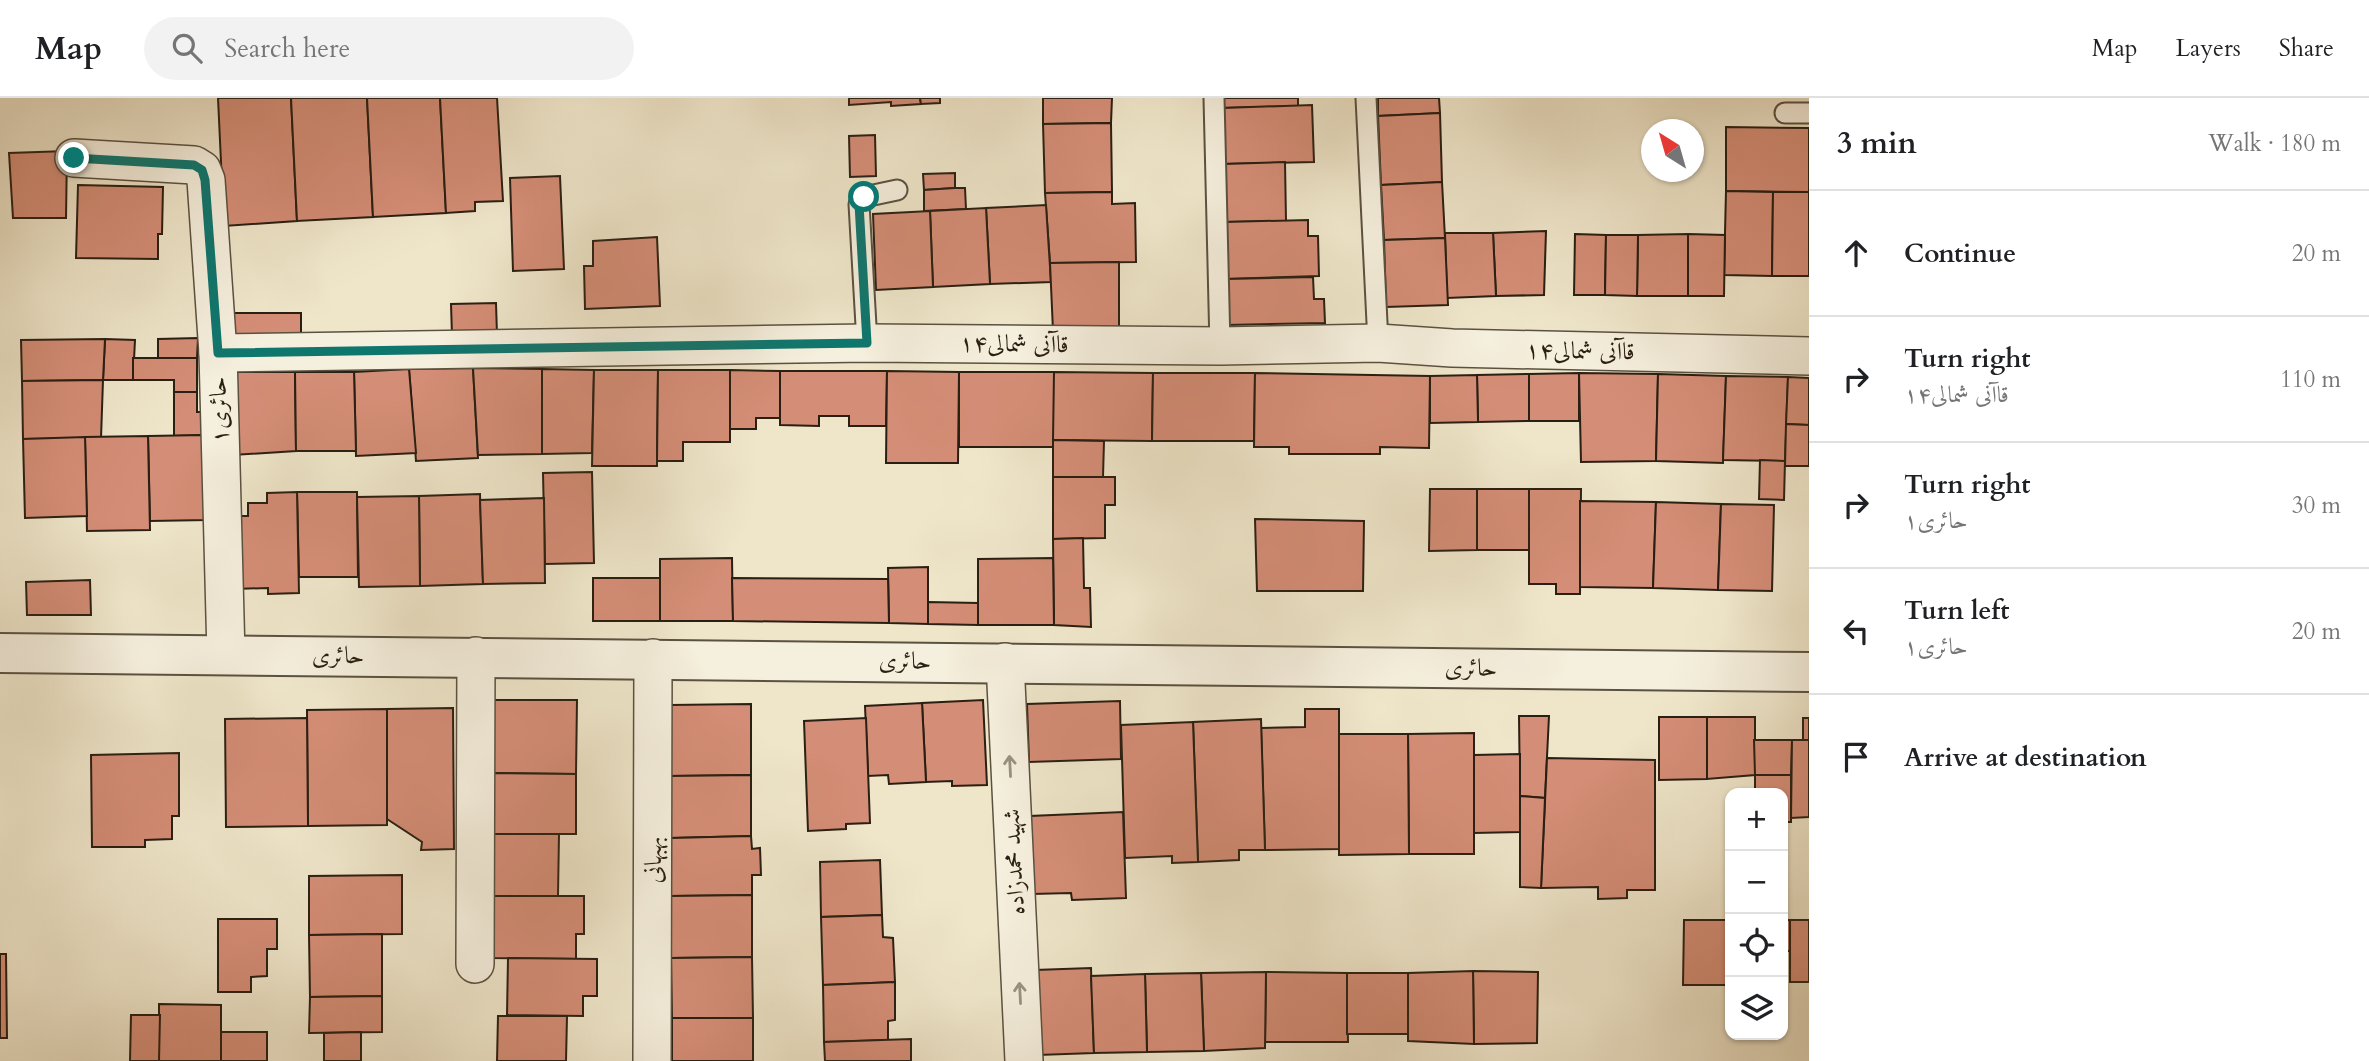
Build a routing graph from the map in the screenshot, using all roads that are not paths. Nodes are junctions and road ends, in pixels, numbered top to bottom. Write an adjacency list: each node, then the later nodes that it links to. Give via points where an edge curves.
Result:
1 (1214, 98): 9 (lane)
2 (1366, 98): 8 (lane)
3 (1785, 113): 4 (lane)
4 (1809, 113)
5 (74, 158): 10 (street, حائری۱, via 194,165 202,170)
6 (897, 190): 7 (lane, via 864,197 859,204)
7 (867, 343): 9 (street, قاآنی شمالی۱۴); 10 (street, قاآنی شمالی۱۴)
8 (1378, 343): 9 (street, قاآنی شمالی۱۴); 11 (street, قاآنی شمالی۱۴)
9 (1220, 346)
10 (218, 353): 13 (street, حائری۱)
11 (1809, 356)
12 (0, 653): 13 (street, حائری)
13 (226, 654): 14 (street, حائری)
14 (476, 656): 15 (street, حائری); 18 (street)
15 (653, 658): 16 (street, حائری); 19 (street, بهبهانی)
16 (1005, 662): 17 (street, حائری); 20 (street, شهید محمدزاده, one-way to 16)
17 (1809, 673)
18 (475, 964)
19 (652, 1061)
20 (1024, 1061)

